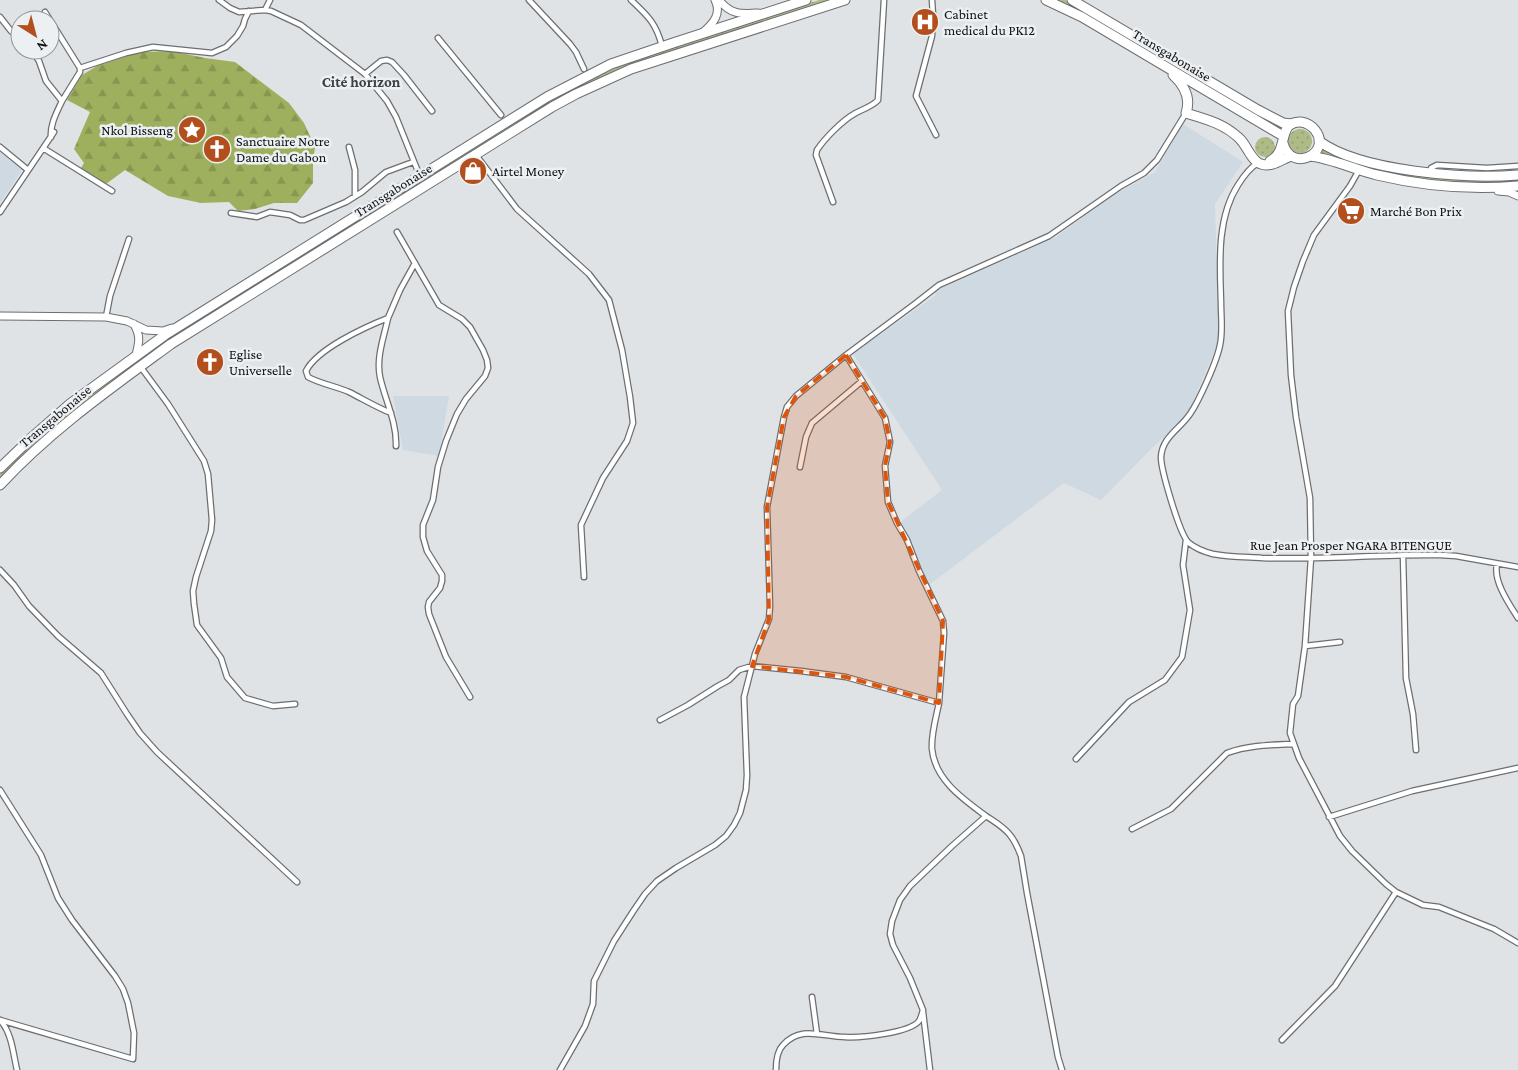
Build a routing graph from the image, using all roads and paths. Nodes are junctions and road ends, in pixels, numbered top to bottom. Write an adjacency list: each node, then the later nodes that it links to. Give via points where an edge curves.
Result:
1 (219, 0): 14 (street, via 239,12)
2 (270, 0): 13 (street)
3 (529, 0): 25 (street, via 570,44)
4 (631, 0): 21 (street, via 655,25)
5 (715, 0): 18 (street, via 718,15)
6 (719, 0): 15 (street, via 725,7 742,14)
7 (806, 0): 15 (highway, Transgabonaise)
8 (845, 0): 40 (highway, Transgabonaise, via 631,68 560,102)
9 (884, 0): 56 (street, via 878,100 844,121 816,155)
10 (932, 0): 33 (street, via 932,36 916,96)
11 (1046, 0): 23 (highway, Transgabonaise, via 1082,17)
12 (1072, 0): 31 (highway, Transgabonaise, via 1264,114)
13 (265, 10): 14 (street); 26 (street, via 309,30)
14 (249, 11): 24 (street, via 237,36 226,47 212,53 153,47)
15 (766, 12): 18 (highway, Transgabonaise)
16 (0, 17): 17 (street)
17 (10, 30)
18 (700, 34): 21 (highway, Transgabonaise)
19 (60, 36): 24 (street)
20 (438, 38): 30 (street)
21 (662, 46): 66 (highway, Transgabonaise, via 611,64 547,97)
22 (38, 60): 27 (street, via 46,81)
23 (1159, 63): 29 (highway, via 1183,85 1188,102); 35 (highway, Transgabonaise)
24 (80, 68): 27 (street)
25 (584, 68)
26 (365, 74): 28 (street, via 381,61 392,62); 43 (street, via 388,101)
27 (62, 101): 34 (street)
28 (432, 112)
29 (1186, 113): 44 (highway, via 1214,121 1226,129 1240,139); 67 (street, via 1157,160 1144,173 1049,236 939,284)
30 (501, 116)
31 (1292, 124): 35 (highway); 36 (highway, via 1309,124)
32 (54, 132): 34 (street)
33 (936, 136)
34 (50, 137): 39 (street)
35 (1283, 139): 41 (highway, via 1285,150); 44 (highway, via 1275,158)
36 (1319, 141): 42 (highway, via 1317,150); 49 (highway, via 1368,161)
37 (0, 147): 47 (street)
38 (349, 147): 54 (street, via 355,170)
39 (43, 148): 47 (street); 53 (street)
40 (476, 155): 69 (highway, Transgabonaise); 82 (street, via 517,209 589,274 609,300 620,342 633,423 627,441 603,478 581,524)
41 (1291, 156): 42 (highway, via 1300,159); 44 (highway, via 1270,165)
42 (1310, 156): 48 (highway)
43 (413, 162): 46 (street); 54 (street, via 386,172)
44 (1258, 163): 76 (street, via 1240,182 1226,211 1222,233 1218,352 1194,408 1166,440 1162,451 1163,470 1179,528)
45 (1518, 166): 49 (street, via 1437,165 1431,168)
46 (417, 169)
47 (28, 170): 57 (street)
48 (1359, 170): 52 (highway, via 1408,182); 78 (street, via 1314,236 1288,311 1291,375 1310,498)
49 (1430, 173): 50 (highway, via 1485,177)
50 (1518, 175)
51 (1518, 186): 52 (highway)
52 (1475, 188): 55 (street)
53 (112, 192)
54 (355, 196): 58 (street, via 304,220 270,212 258,217)
55 (1518, 196)
56 (833, 202)
57 (0, 212)
58 (231, 213)
59 (397, 232): 61 (street)
60 (129, 239): 63 (street)
61 (415, 263): 64 (street); 87 (street, via 439,305 470,327 488,360 485,376 466,399 446,441 423,525 427,551 442,576 440,588 429,602 429,614 446,657)
62 (0, 316): 63 (street)
63 (106, 317): 65 (street)
64 (388, 318): 71 (street, via 379,358 380,376); 71 (street, via 338,342 310,363 306,371 314,380)
65 (134, 324): 66 (street, via 154,331); 68 (street, via 139,334)
66 (180, 326): 68 (highway, Transgabonaise)
67 (846, 355): 70 (street); 86 (street, via 787,407 767,507 770,606)
68 (136, 356): 74 (highway, Transgabonaise, via 70,404)
69 (140, 366): 75 (highway, Transgabonaise, via 68,421); 89 (street, via 204,461 208,474 212,531 193,591 197,625 221,658 227,677 245,698 273,706)
70 (862, 381): 73 (street, via 812,423); 88 (street, via 885,418 889,434 885,466 888,502 943,620)
71 (391, 413): 72 (street)
72 (396, 446)
73 (800, 467)
74 (0, 468)
75 (0, 485)
76 (1186, 540): 78 (street, Rue Jean Prosper NGARA BITENGUE, via 1201,550 1216,554); 93 (street, via 1183,565 1190,610 1182,657 1165,680 1129,702)
77 (1403, 556): 78 (street, Rue Jean Prosper NGARA BITENGUE); 79 (street, Rue Jean Prosper NGARA BITENGUE, via 1448,555); 92 (street, via 1406,678)
78 (1311, 558): 85 (street)
79 (1498, 564): 80 (street, Rue Jean Prosper NGARA BITENGUE); 83 (street, via 1496,570 1502,589)
80 (1518, 567)
81 (0, 570): 99 (street, via 58,636 101,673 157,752)
82 (584, 577)
83 (1518, 618)
84 (1340, 642): 85 (street)
85 (1305, 646): 91 (street, via 1298,696 1292,704 1290,733)
86 (752, 666): 88 (street, via 846,677); 90 (street, via 740,670 729,680); 108 (street, via 744,697 747,775 740,813 726,836 657,881 645,894 614,941 594,981 590,1015)
87 (470, 697)
88 (939, 703): 96 (street, via 932,736 936,766 958,794)
89 (295, 704)
90 (660, 720)
91 (1294, 744): 97 (street); 98 (street, via 1254,746 1227,753 1171,809)
92 (1416, 750)
93 (1076, 759)
94 (1518, 768): 97 (street, via 1412,791)
95 (0, 790): 104 (street, via 41,855 58,898 123,989 134,1033 133,1059)
96 (986, 816): 103 (street, via 910,886 892,921 890,934 893,945); 111 (street, via 1010,834 1021,856)
97 (1329, 817): 100 (street, via 1352,851)
98 (1132, 829)
99 (297, 882)
100 (1396, 892): 101 (street, via 1423,905 1439,907 1494,929); 106 (street, via 1335,986)
101 (1518, 943)
102 (812, 997): 105 (street)
103 (923, 1010): 105 (street, via 919,1021 911,1028 880,1035 845,1037); 110 (street)
104 (0, 1020): 107 (street, via 6,1027)
105 (817, 1034): 109 (street, via 799,1034 789,1039 780,1048)
106 (1282, 1040)
107 (17, 1070)
108 (560, 1070)
109 (776, 1070)
110 (930, 1070)
111 (1062, 1070)

